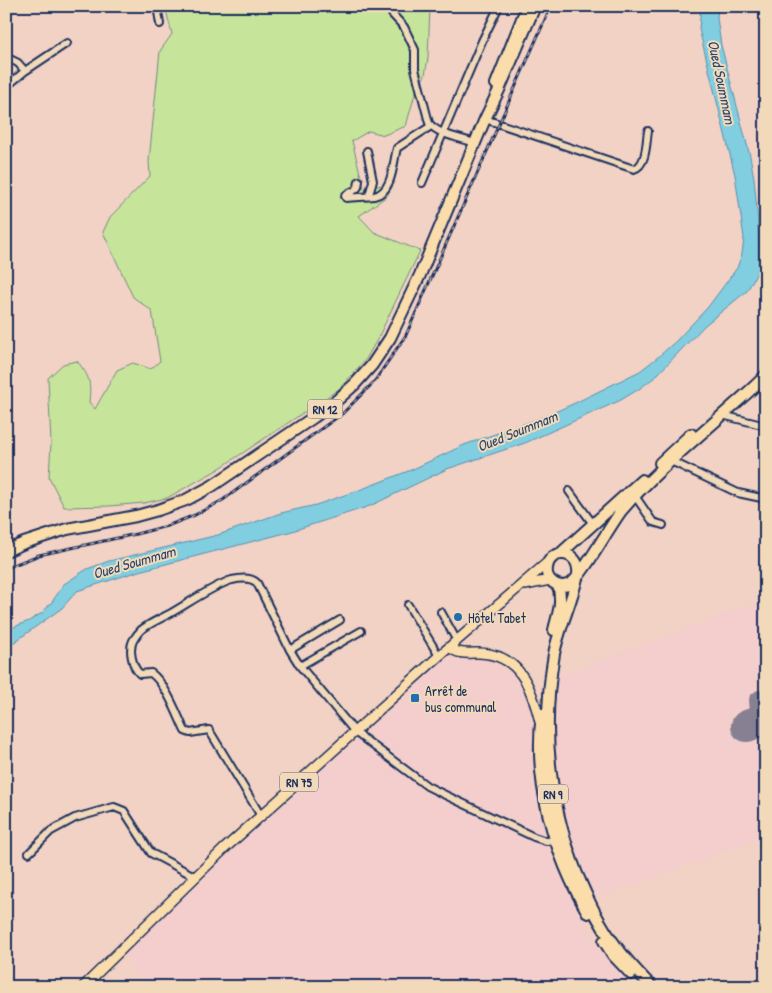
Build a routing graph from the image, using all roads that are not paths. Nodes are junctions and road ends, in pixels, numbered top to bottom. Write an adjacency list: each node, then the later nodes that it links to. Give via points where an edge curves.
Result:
1 (156, 6): 6 (street)
2 (389, 6): 12 (street, via 415,50 415,69)
3 (500, 6): 14 (street)
4 (527, 6): 11 (highway, RN 12)
5 (535, 6): 11 (highway, RN 12)
6 (160, 24)
7 (67, 43): 9 (street)
8 (6, 57): 9 (street)
9 (25, 71): 10 (street)
10 (6, 87)
11 (487, 114): 13 (street, via 634,169 643,161); 15 (highway, RN 12)
12 (431, 126): 14 (street); 19 (street, via 397,148 390,182 377,195)
13 (648, 131)
14 (444, 133): 15 (street); 18 (street)
15 (475, 143): 30 (highway, RN 12, via 390,338 367,372 348,391 212,486 186,500 149,513 67,529)
16 (367, 151): 19 (street, via 373,180)
17 (359, 180): 19 (street, via 358,187 346,197)
18 (422, 183)
19 (369, 196)
20 (766, 366): 28 (highway)
21 (766, 375): 22 (highway, RN 9)
22 (722, 415): 23 (street); 24 (highway, RN 9)
23 (766, 426)
24 (671, 461): 26 (highway, RN 9); 27 (street, via 738,493)
25 (570, 491): 28 (street)
26 (635, 496): 29 (street, via 653,522); 33 (highway, RN 9, via 610,526)
27 (766, 499)
28 (593, 524): 31 (highway)
29 (663, 525)
30 (9, 549)
31 (560, 554): 32 (highway); 33 (highway, via 569,555 576,561)
32 (548, 562): 34 (highway, via 546,571); 35 (main road, RN 75)
33 (577, 576): 34 (highway, via 566,586); 52 (highway, RN 9, via 554,655 548,711 548,758 554,799 573,863 599,922 619,951)
34 (554, 582): 35 (main road, RN 75); 44 (highway, RN 9, via 561,603 550,646)
35 (522, 586): 40 (main road, RN 75)
36 (408, 605): 42 (street)
37 (441, 612): 40 (street)
38 (340, 620): 41 (street)
39 (361, 631): 43 (street)
40 (453, 644): 42 (main road, RN 75); 44 (main road, via 455,652 483,653 497,657 518,670 533,695)
41 (290, 650): 43 (street); 46 (street, via 257,583 246,578 231,580 197,598 140,631 132,640 132,658 137,672 155,676 185,730 190,733 209,730)
42 (439, 656): 45 (main road, RN 75)
43 (300, 666): 45 (street)
44 (541, 724): 47 (highway, RN 9, via 543,781)
45 (355, 732): 46 (main road, RN 75); 47 (street, via 435,790 534,837)
46 (261, 816): 49 (main road, RN 75)
47 (556, 840): 51 (highway, RN 9, via 574,886 593,922 614,955)
48 (29, 853): 49 (street, via 51,831 75,818 114,807 124,811 151,853)
49 (196, 877): 50 (main road, RN 75)
50 (83, 987)
51 (643, 987)
52 (652, 987)

